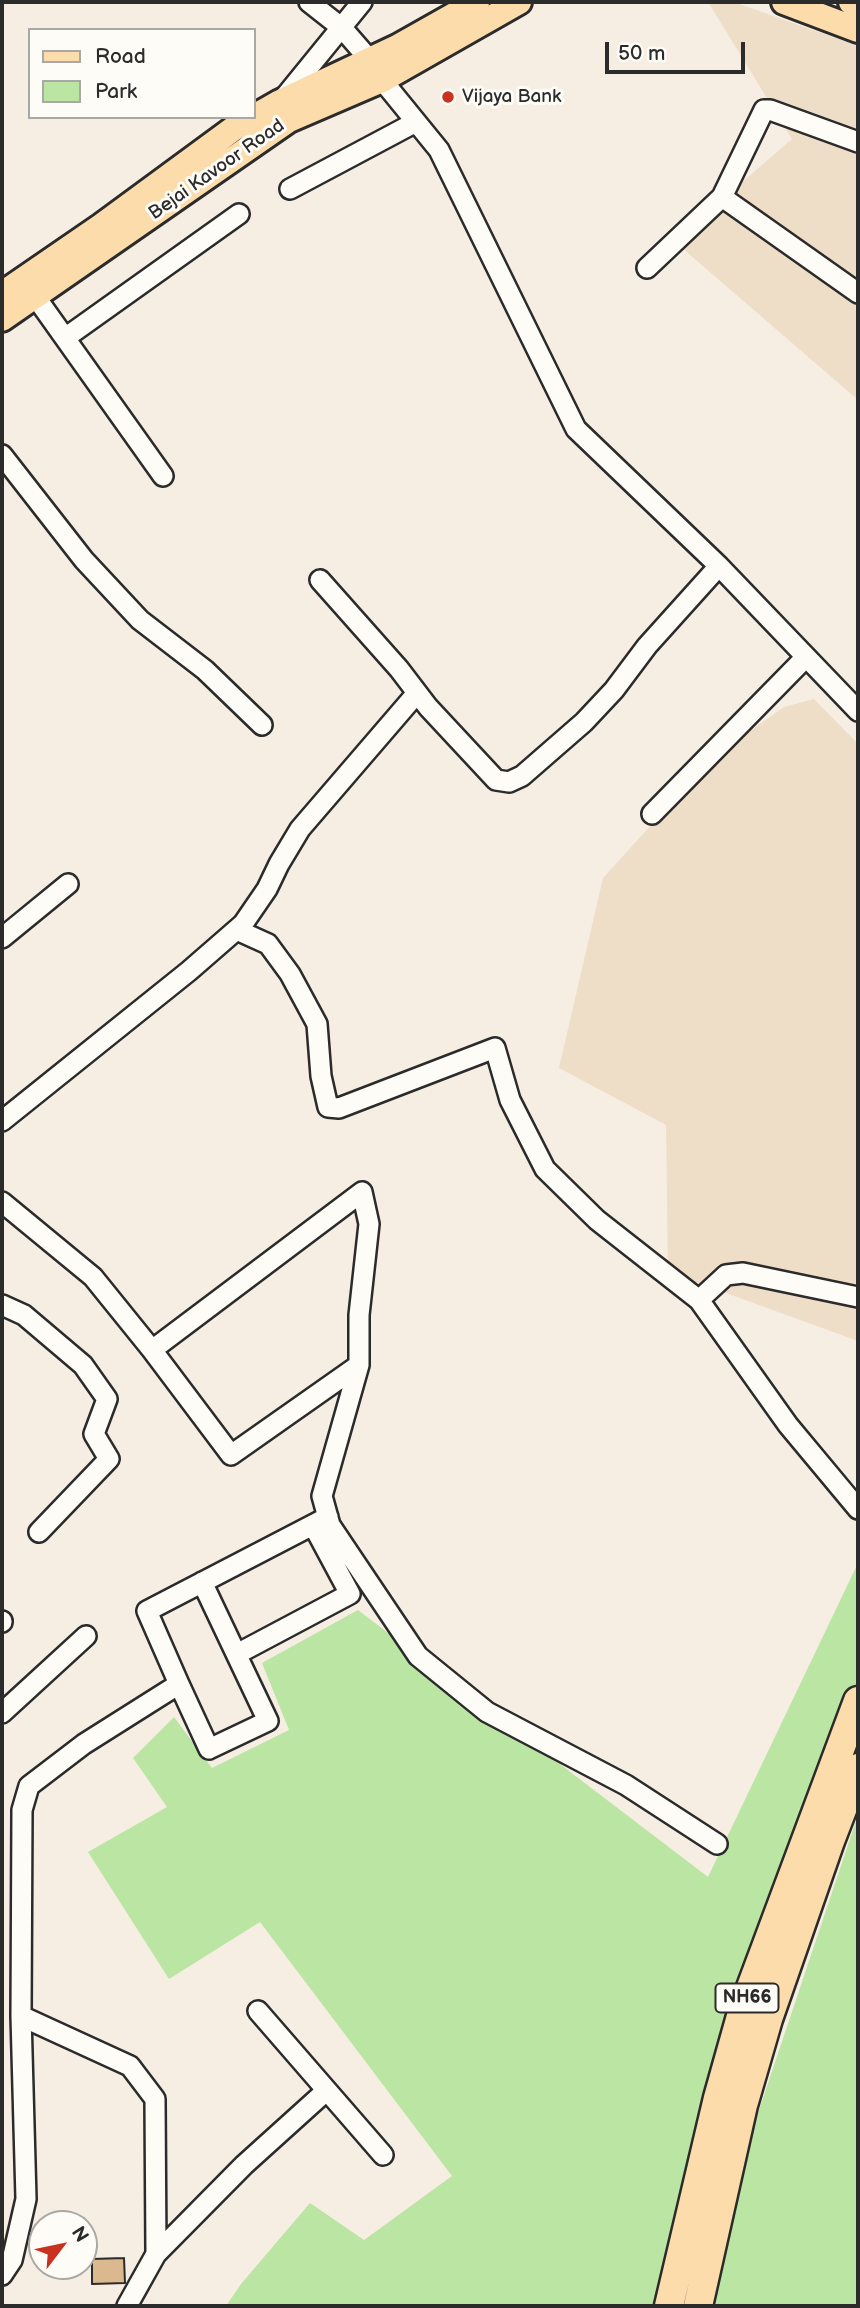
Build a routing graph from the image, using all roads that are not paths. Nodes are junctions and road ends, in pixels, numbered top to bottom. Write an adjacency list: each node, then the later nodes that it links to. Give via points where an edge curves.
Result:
1 (309, 2): 8 (street)
2 (362, 2): 8 (street)
3 (477, 2): 10 (main road, Bejai Kavoor Road)
4 (519, 2): 11 (main road, Bejai Kavoor Road)
5 (785, 2): 9 (main road)
6 (851, 2): 7 (main road)
7 (858, 5)
8 (342, 28): 10 (street); 12 (street)
9 (858, 30)
10 (369, 59): 11 (street); 12 (main road, Bejai Kavoor Road)
11 (382, 80): 12 (main road, Bejai Kavoor Road); 13 (street)
12 (285, 111): 20 (main road, Bejai Kavoor Road, via 233,129); 21 (main road, Bejai Kavoor Road)
13 (416, 122): 15 (street); 26 (street, via 439,150 576,429)
14 (858, 142): 16 (street, via 764,110)
15 (290, 189)
16 (722, 197): 18 (street); 19 (street)
17 (240, 214): 23 (street)
18 (647, 268)
19 (858, 293)
20 (2, 294)
21 (35, 296): 22 (main road, Bejai Kavoor Road); 23 (street)
22 (2, 319)
23 (65, 338): 25 (street)
24 (2, 455): 31 (street, via 84,560 140,620 205,670)
25 (163, 476)
26 (719, 566): 28 (street); 29 (street, via 584,722 509,782 496,780)
27 (320, 580): 29 (street)
28 (806, 657): 30 (street); 32 (street)
29 (417, 693): 34 (street, via 300,829 267,889)
30 (858, 712)
31 (262, 725)
32 (652, 814)
33 (68, 884): 35 (street)
34 (237, 930): 36 (street); 39 (street, via 268,944 317,1024 328,1107 339,1108 495,1048 510,1100 545,1169 597,1220)
35 (2, 939)
36 (2, 1121)
37 (2, 1202): 41 (street, via 93,1278)
38 (858, 1297): 39 (street, via 743,1273 726,1275)
39 (699, 1300): 43 (street, via 788,1425)
40 (2, 1305): 45 (street, via 24,1315 83,1365 107,1399 94,1434 108,1459)
41 (152, 1350): 42 (street, via 231,1455); 42 (street, via 362,1192 369,1224 359,1315)
42 (359, 1365): 44 (street, via 321,1496)
43 (858, 1509)
44 (320, 1521): 46 (street); 48 (street, via 350,1594); 53 (street, via 330,1525 418,1656 487,1712 625,1785)
45 (39, 1532)
46 (202, 1582): 48 (street); 49 (street, via 147,1611)
47 (86, 1636): 51 (street)
48 (237, 1654): 49 (street, via 268,1721 209,1749)
49 (179, 1684): 55 (street, via 29,1786 22,1810)
50 (858, 1701): 61 (highway, NH66, via 743,2009)
51 (2, 1713)
52 (858, 1768): 62 (highway, NH66, via 761,2043)
53 (718, 1844)
54 (258, 2011): 56 (street)
55 (21, 2016): 58 (street, via 130,2066 155,2099); 59 (street, via 26,2199 12,2260)
56 (326, 2091): 57 (street); 58 (street)
57 (383, 2155)
58 (156, 2254): 60 (street)
59 (2, 2275)
60 (127, 2306)
61 (669, 2306)
62 (698, 2306)

